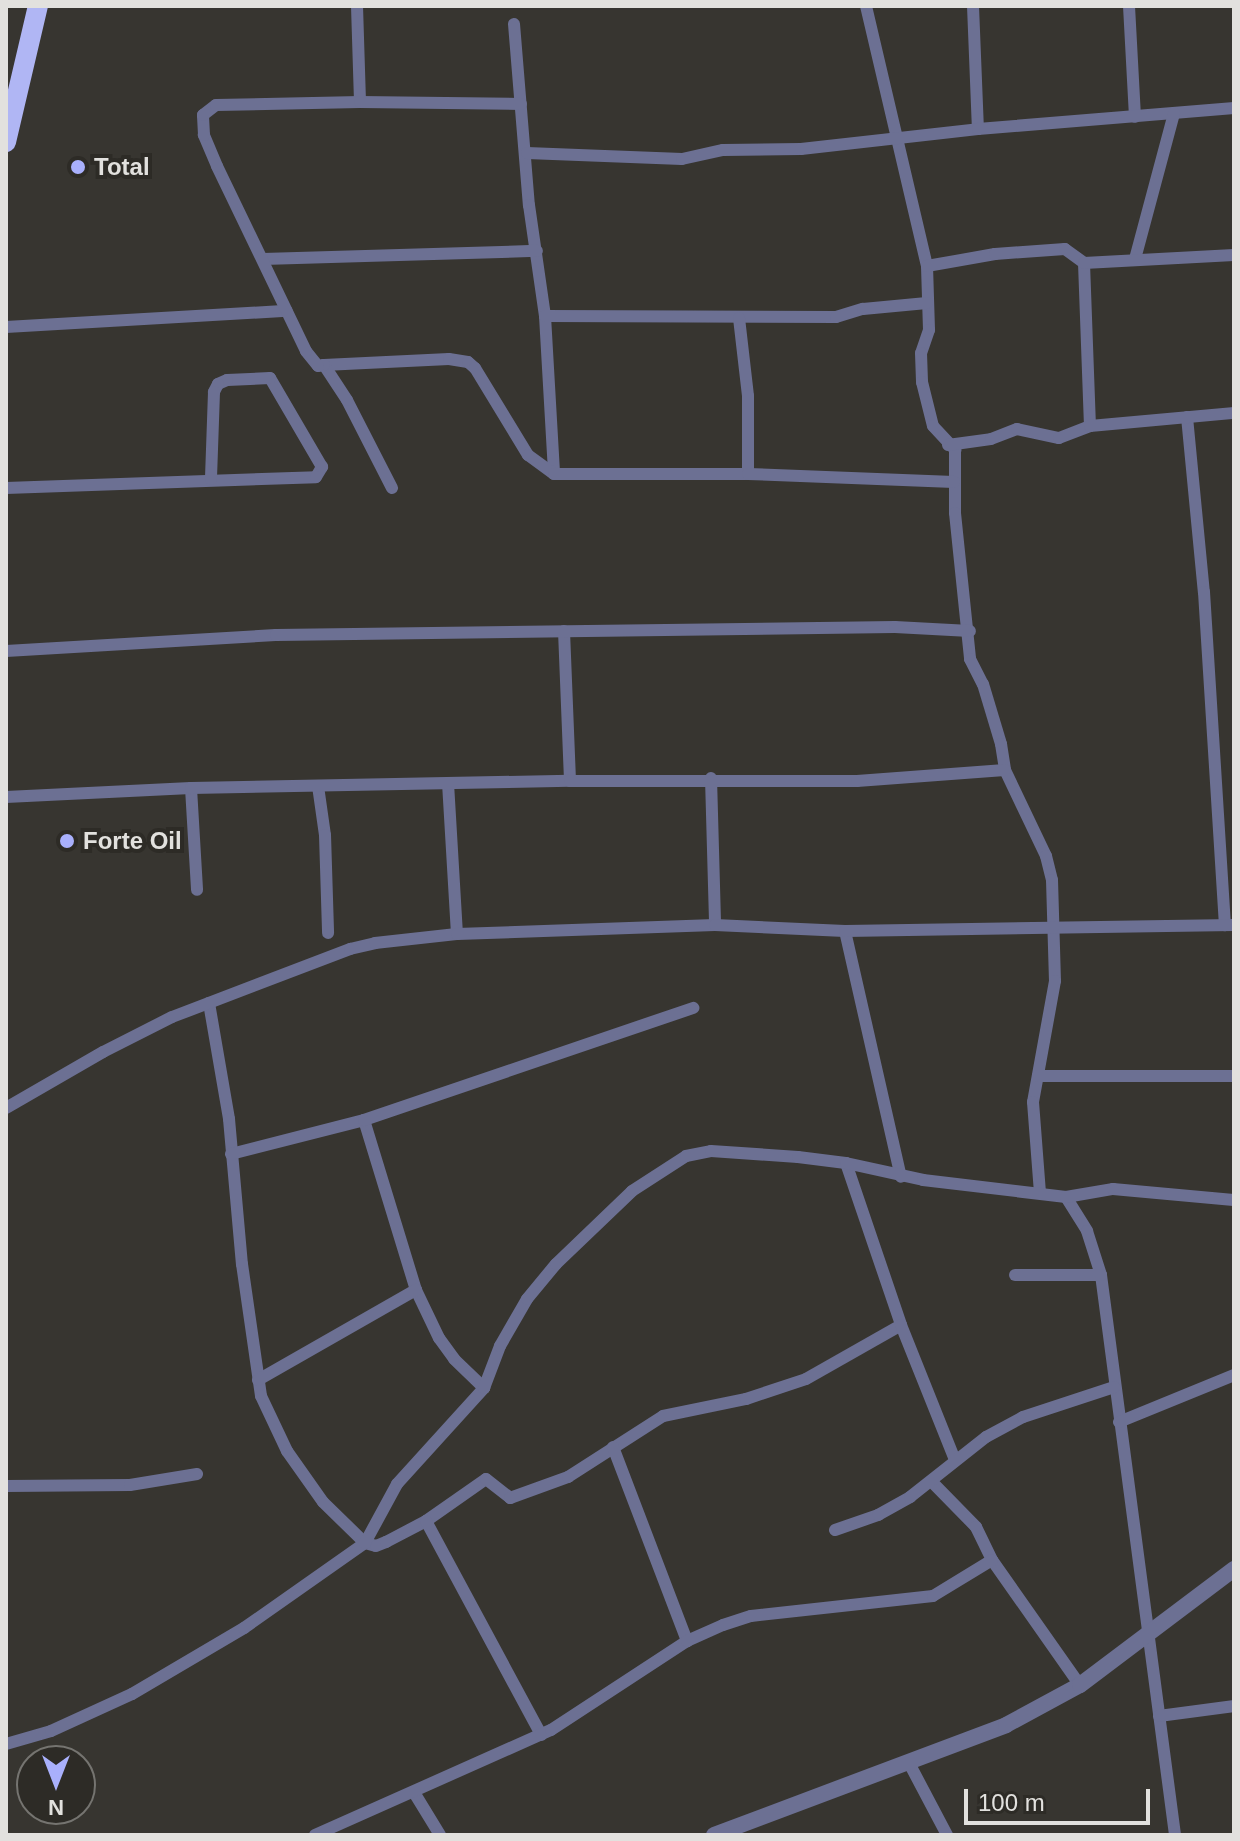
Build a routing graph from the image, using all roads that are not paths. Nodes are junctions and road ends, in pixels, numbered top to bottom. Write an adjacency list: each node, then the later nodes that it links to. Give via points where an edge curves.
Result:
1 (38, 6): 14 (highway)
2 (357, 6): 7 (street)
3 (866, 6): 13 (street)
4 (973, 6): 12 (street)
5 (1129, 6): 11 (street)
6 (514, 24): 8 (street)
7 (360, 102): 8 (street); 18 (street, via 216,105 203,115 200,121 213,156)
8 (521, 104): 15 (street)
9 (1234, 108): 10 (street)
10 (1174, 113): 11 (street); 19 (street)
11 (1135, 117): 12 (street)
12 (978, 129): 13 (street)
13 (897, 138): 15 (street, via 801,149 723,150 682,159); 21 (street)
14 (6, 142)
15 (527, 153): 16 (street)
16 (537, 251): 18 (street); 24 (street)
17 (1234, 255): 19 (street)
18 (263, 259): 23 (street)
19 (1135, 259): 20 (street)
20 (1084, 263): 21 (street, via 1065,249); 30 (street)
21 (927, 266): 22 (street)
22 (927, 303): 25 (street, via 836,317); 31 (street, via 922,382 933,426)
23 (287, 311): 26 (street); 27 (street, via 311,360)
24 (545, 316): 25 (street); 32 (street)
25 (739, 318): 33 (street, via 748,396)
26 (6, 327)
27 (324, 365): 32 (street, via 468,362 528,455); 37 (street)
28 (1234, 413): 29 (street)
29 (1187, 417): 30 (street); 50 (street)
30 (1090, 426): 31 (street, via 1059,438 1017,429)
31 (947, 446): 35 (street, via 955,450)
32 (554, 474): 33 (street)
33 (748, 474): 35 (street)
34 (211, 479): 34 (street, via 321,473 305,434 270,378 218,384); 36 (street)
35 (954, 482): 39 (street)
36 (6, 488)
37 (392, 488)
38 (564, 631): 39 (street); 40 (street, via 276,635); 43 (street)
39 (970, 631): 41 (street, via 970,659 983,684)
40 (6, 651)
41 (1005, 770): 42 (street, via 857,781); 51 (street, via 1046,856)
42 (711, 778): 43 (street); 49 (street)
43 (570, 781): 44 (street)
44 (448, 783): 45 (street); 54 (street)
45 (318, 786): 46 (street); 53 (street)
46 (191, 788): 47 (street); 48 (street)
47 (6, 797)
48 (197, 890)
49 (715, 925): 52 (street); 54 (street)
50 (1230, 925): 51 (street)
51 (1053, 930): 52 (street); 57 (street, via 1055,981)
52 (845, 931): 63 (street)
53 (328, 933)
54 (457, 934): 55 (street, via 350,949)
55 (209, 1003): 59 (street, via 103,1052); 61 (street)
56 (693, 1008): 60 (street)
57 (1038, 1076): 58 (street); 64 (street, via 1034,1132)
58 (1234, 1076)
59 (6, 1108)
60 (364, 1120): 61 (street); 69 (street)
61 (231, 1154): 72 (street)
62 (846, 1163): 63 (street); 70 (street); 74 (street, via 711,1151 686,1156 654,1174 556,1264 527,1299)
63 (901, 1177): 64 (street)
64 (1040, 1192): 65 (street)
65 (1066, 1197): 66 (street, via 1113,1189); 68 (street, via 1087,1231)
66 (1234, 1200)
67 (1015, 1275): 68 (street)
68 (1101, 1275): 73 (street)
69 (416, 1290): 72 (street); 74 (street, via 439,1338)
70 (901, 1325): 76 (street, via 806,1379 746,1399 663,1416); 77 (street)
71 (1234, 1375): 75 (street)
72 (258, 1380): 83 (street, via 287,1451 323,1502)
73 (1114, 1387): 75 (street); 77 (street, via 1023,1417)
74 (484, 1388): 83 (street, via 397,1484)
75 (1119, 1422): 86 (street)
76 (613, 1447): 81 (street, via 568,1477 517,1497 502,1494 486,1479); 87 (street)
77 (955, 1460): 79 (street)
78 (197, 1474): 80 (street, via 130,1485)
79 (932, 1482): 82 (street, via 878,1515); 84 (street, via 976,1527)
80 (6, 1486)
81 (426, 1521): 83 (street, via 376,1546); 91 (street)
82 (835, 1530)
83 (365, 1543): 92 (street, via 244,1628 132,1694 51,1731)
84 (992, 1560): 87 (street, via 933,1596 751,1616); 88 (street)
85 (1234, 1569): 86 (street)
86 (1148, 1631): 88 (street); 90 (street)
87 (687, 1641): 91 (street)
88 (1080, 1685): 93 (street, via 1006,1725)
89 (1234, 1706): 90 (street)
90 (1159, 1716): 99 (street)
91 (541, 1735): 94 (street)
92 (6, 1744)
93 (908, 1761): 97 (street); 98 (street)
94 (415, 1794): 95 (street); 96 (street)
95 (315, 1835)
96 (440, 1835)
97 (714, 1835)
98 (947, 1835)
99 (1175, 1835)

